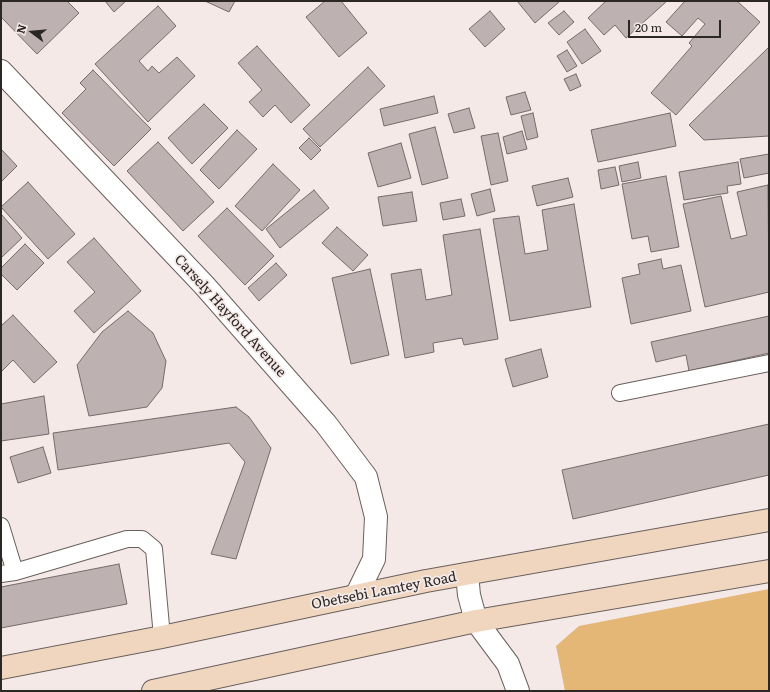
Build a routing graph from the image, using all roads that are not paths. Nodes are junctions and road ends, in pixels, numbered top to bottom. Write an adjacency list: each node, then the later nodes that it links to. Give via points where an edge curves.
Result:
1 (1, 71): 9 (street, Carsely Hayford Avenue, via 204,285 326,424 366,478 376,517 374,559)
2 (769, 364): 3 (lane)
3 (620, 393)
4 (769, 520): 8 (main road, Obetsebi Lamtey Road)
5 (1, 526): 7 (lane)
6 (769, 571): 10 (main road)
7 (8, 573): 11 (lane, via 128,539 142,539 154,548)
8 (466, 574): 9 (main road, Obetsebi Lamtey Road); 10 (street)
9 (356, 596): 11 (main road, Obetsebi Lamtey Road)
10 (476, 620): 13 (main road); 14 (street, via 508,664)
11 (162, 637): 12 (main road, Obetsebi Lamtey Road)
12 (1, 668)
13 (153, 691)
14 (518, 691)

